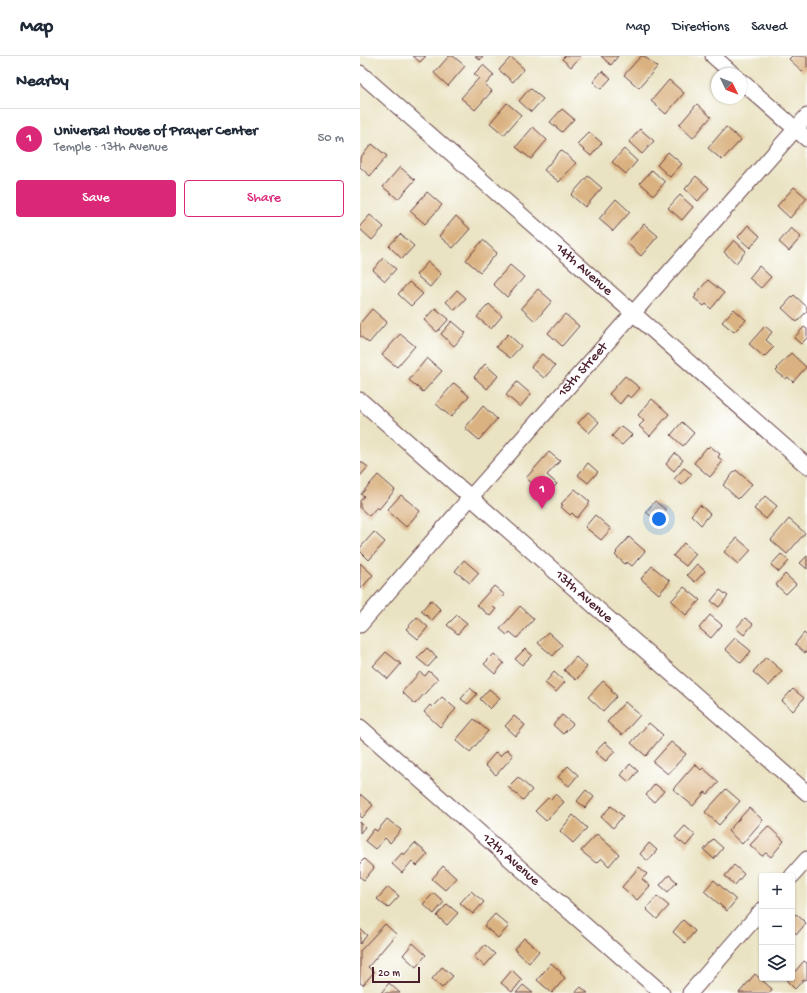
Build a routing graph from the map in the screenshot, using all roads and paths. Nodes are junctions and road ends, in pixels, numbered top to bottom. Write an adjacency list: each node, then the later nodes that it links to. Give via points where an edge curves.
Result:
1 (713, 56): 2 (street)
2 (726, 68)
3 (360, 73): 8 (street, 14th Avenue)
4 (747, 86): 6 (street)
5 (807, 116): 6 (street, 15th Street)
6 (796, 129): 7 (street); 8 (street, 15th Street)
7 (807, 139)
8 (634, 314): 10 (street, 14th Avenue); 11 (street, 15th Street)
9 (360, 400): 11 (street, 13th Avenue)
10 (807, 466)
11 (470, 498): 12 (street, 15th Street); 14 (street, 13th Avenue)
12 (360, 625)
13 (360, 727): 18 (street, 12th Avenue)
14 (807, 793)
15 (807, 858): 16 (street)
16 (794, 873)
17 (759, 913): 19 (street)
18 (662, 993)
19 (690, 993)

